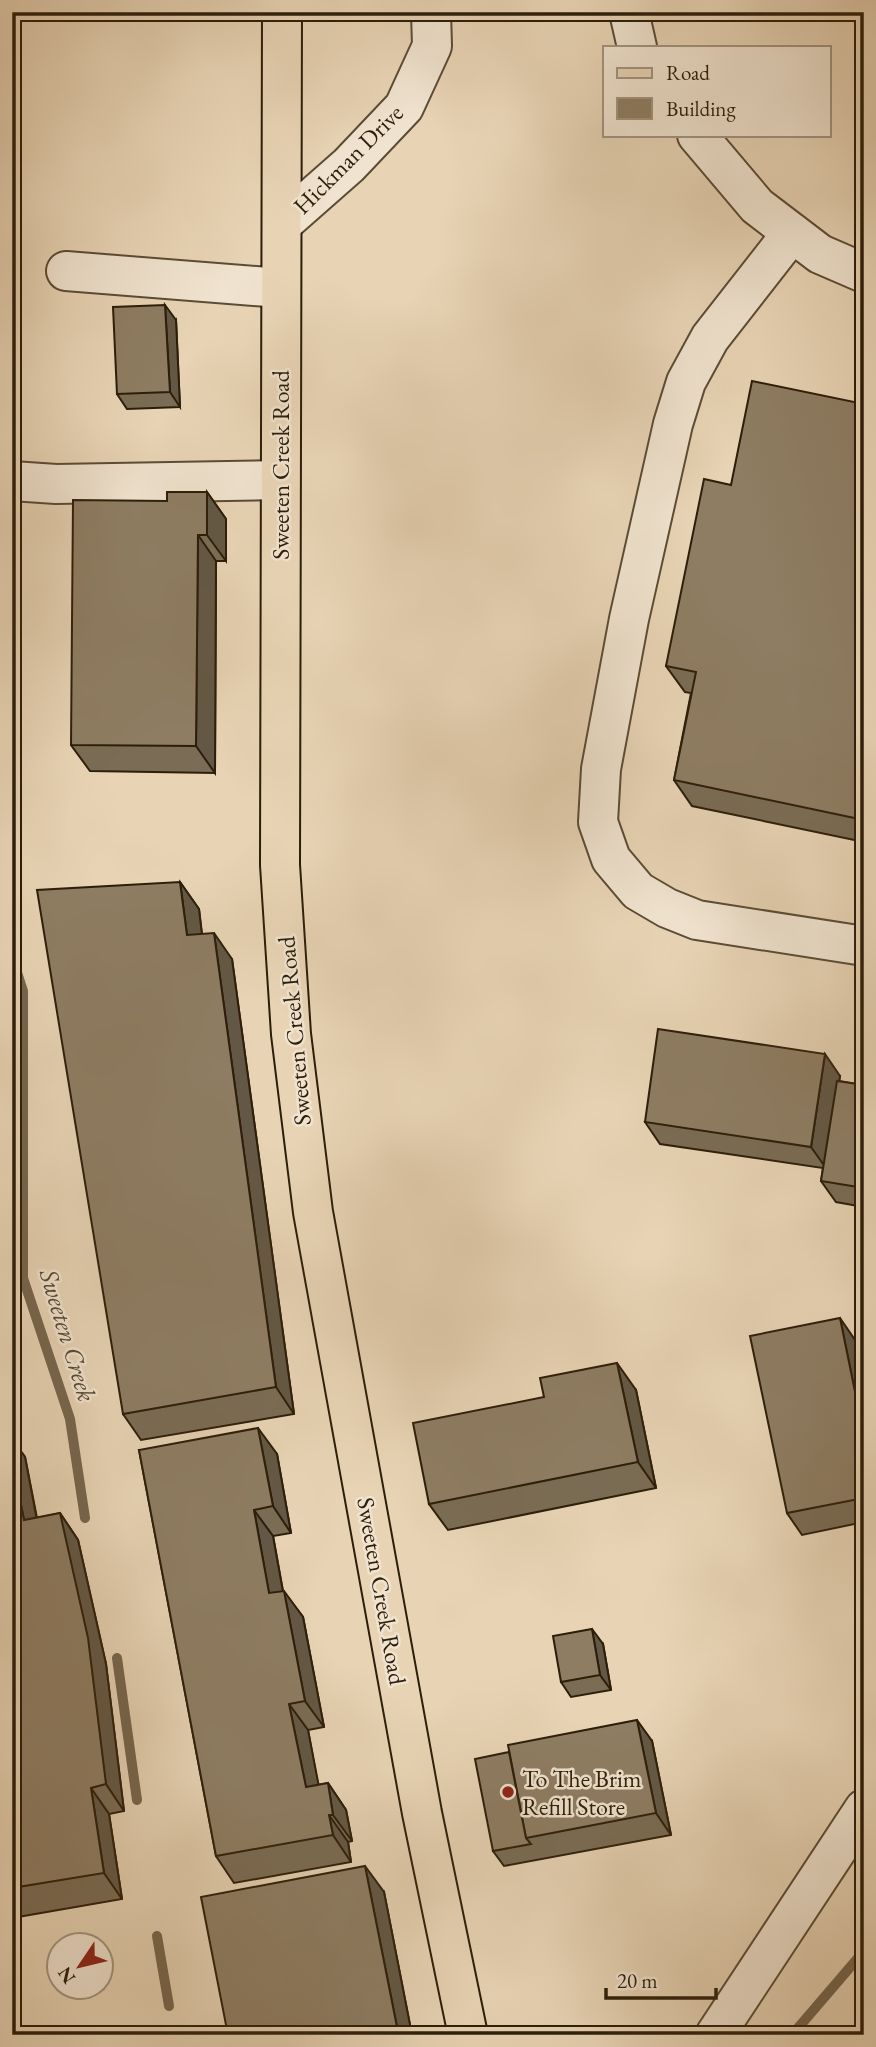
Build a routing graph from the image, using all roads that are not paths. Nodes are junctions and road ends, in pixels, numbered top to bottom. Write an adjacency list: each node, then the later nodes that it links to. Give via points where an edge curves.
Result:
1 (282, 12): 6 (main road, Sweeten Creek Road)
2 (431, 12): 6 (street, Hickman Drive, via 432,46 404,107 349,165)
3 (629, 12): 4 (street)
4 (637, 46)
5 (698, 136): 7 (street, via 757,206)
6 (282, 224): 10 (main road, Sweeten Creek Road)
7 (792, 233): 9 (street, via 820,254); 13 (street, via 710,338 683,393 629,619 601,769 598,822 611,859 638,891 667,908 696,920)
8 (66, 271): 10 (street)
9 (864, 273)
10 (280, 288): 11 (main road, Sweeten Creek Road)
11 (280, 480): 12 (street); 15 (main road, Sweeten Creek Road, via 280,865 292,1048 316,1226 422,1813)
12 (12, 481)
13 (864, 946)
14 (864, 1809): 16 (street)
15 (468, 2035)
16 (715, 2035)

